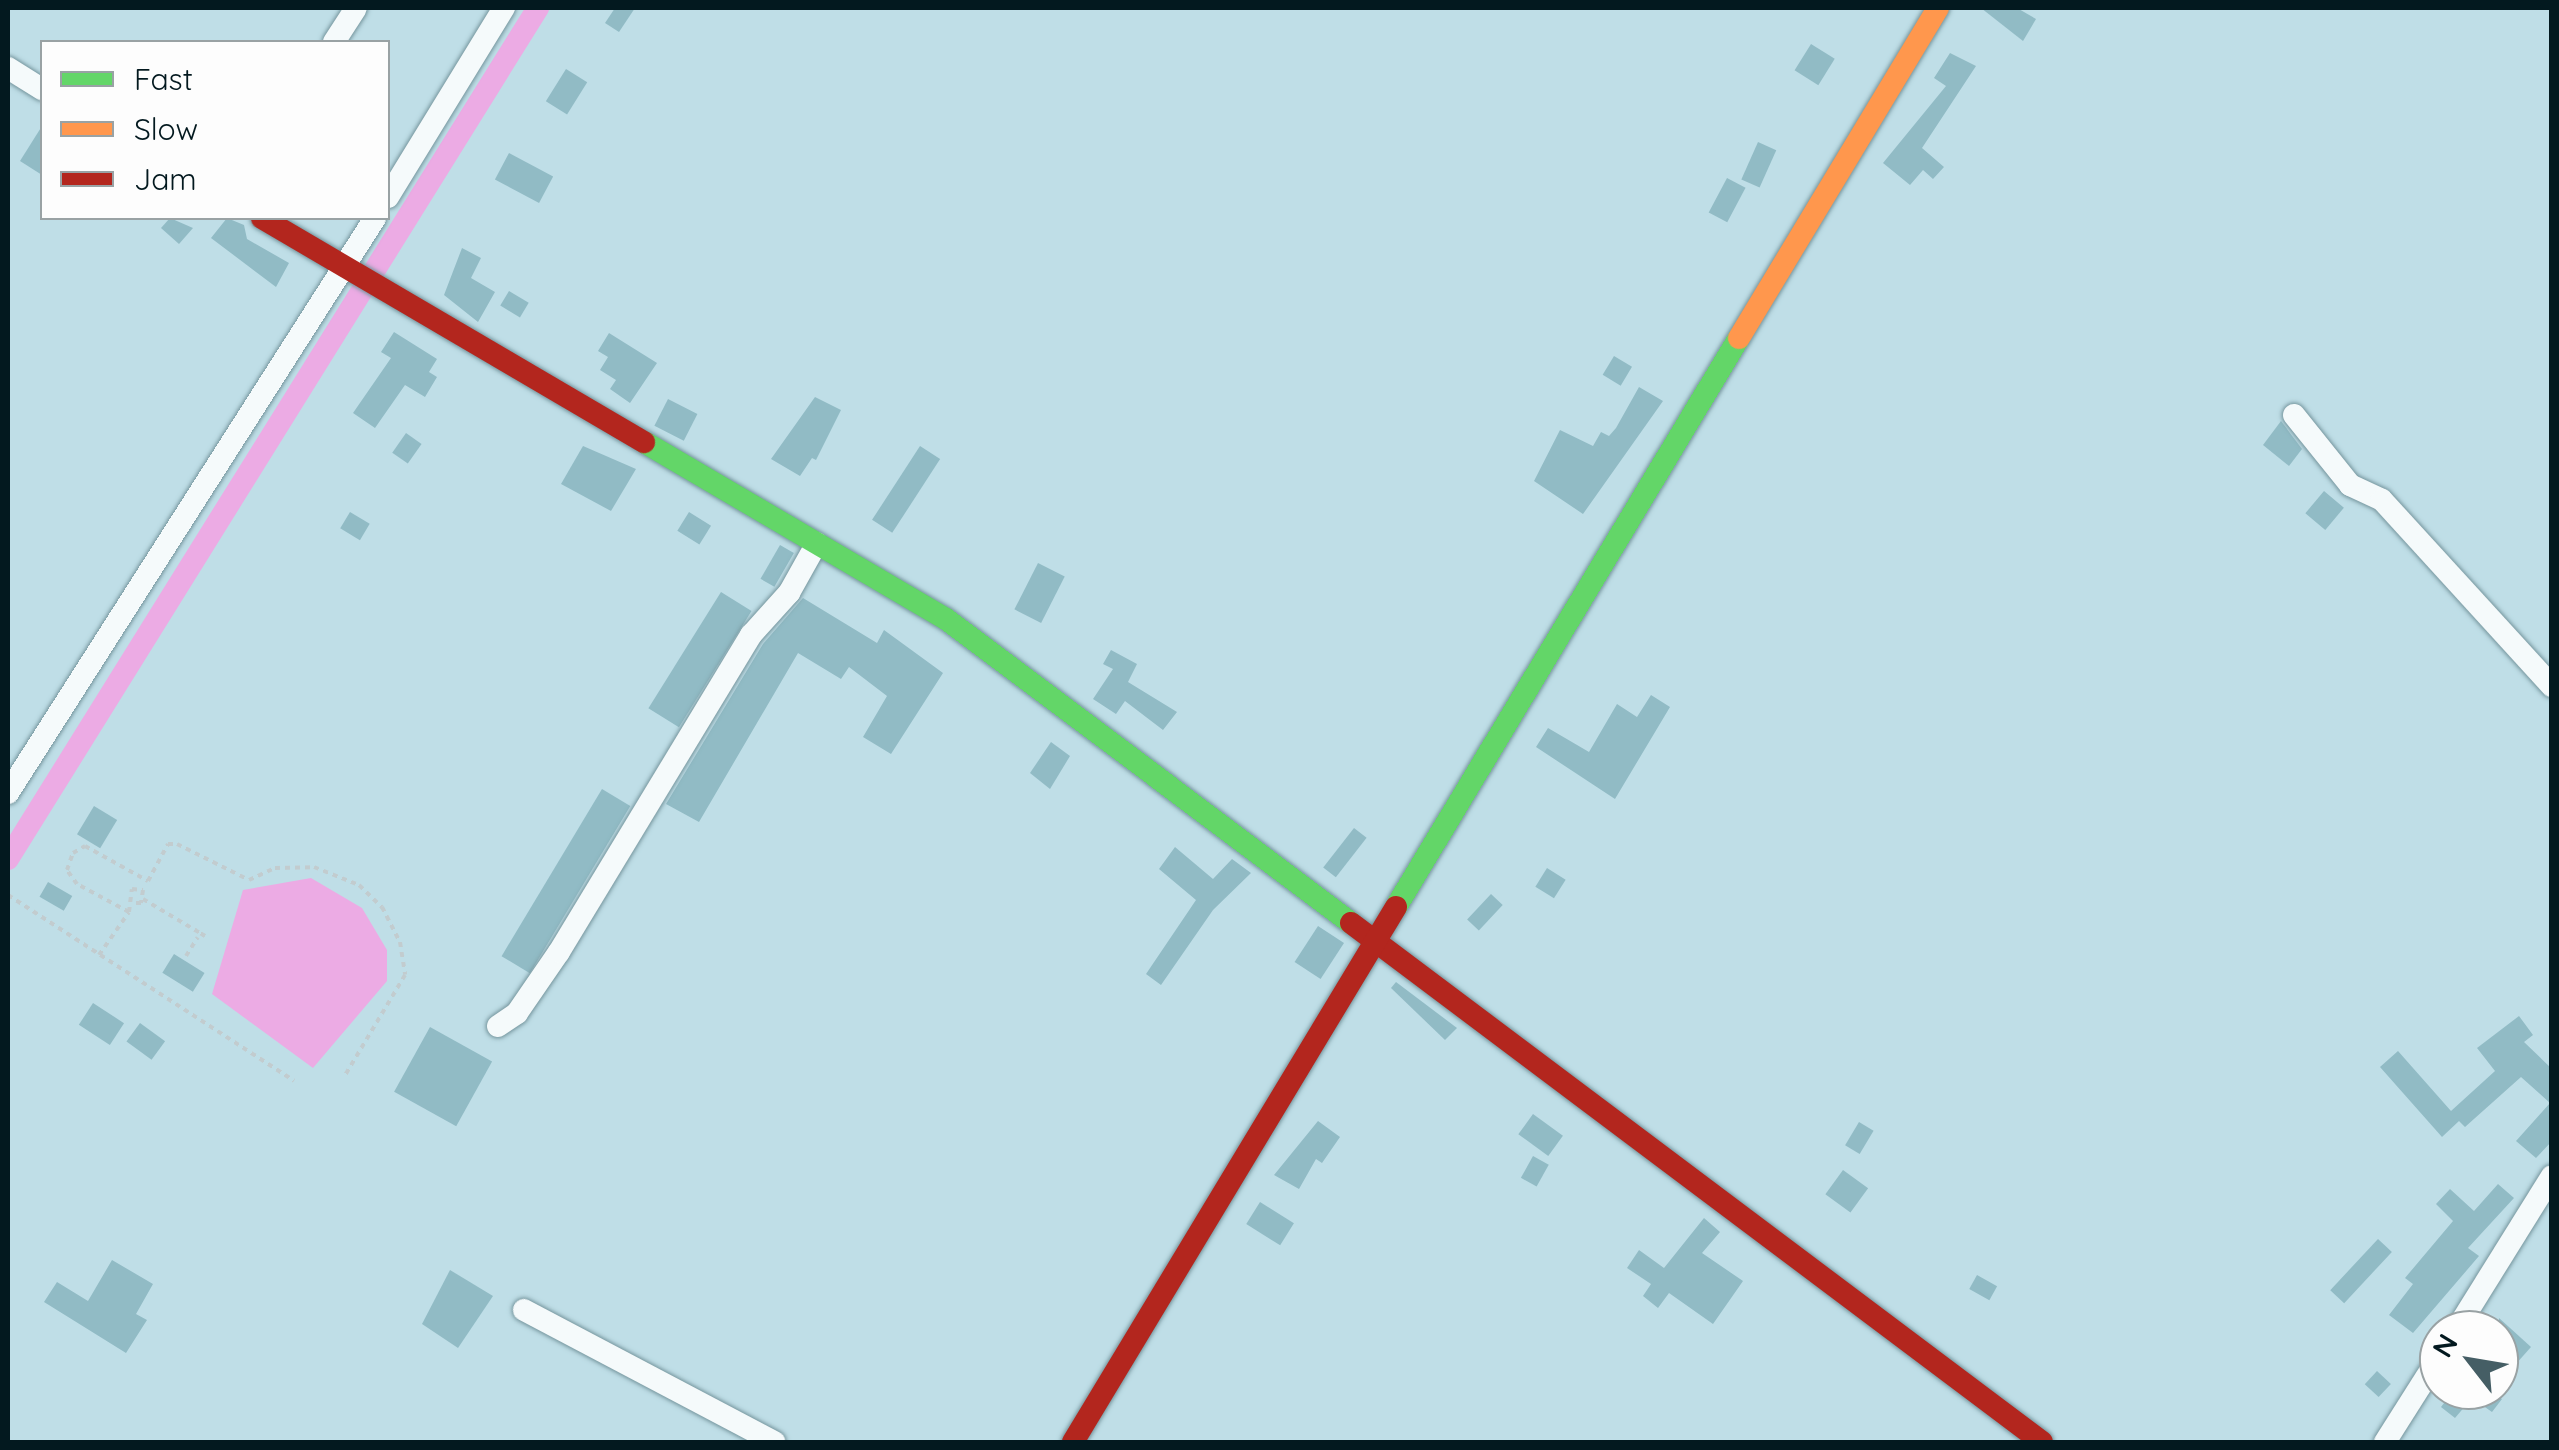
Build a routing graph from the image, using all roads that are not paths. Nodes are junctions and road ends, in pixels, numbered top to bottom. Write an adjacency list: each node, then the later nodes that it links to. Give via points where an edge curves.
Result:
1 (356, 8): 4 (street)
2 (504, 8): 7 (street)
3 (1938, 8): 15 (street)
4 (335, 40)
5 (8, 68): 6 (street)
6 (40, 88)
7 (390, 194)
8 (265, 220): 10 (street)
9 (374, 220): 10 (street)
10 (345, 266): 12 (street); 14 (street)
11 (2294, 415): 13 (street, via 2350,485 2382,500)
12 (817, 543): 15 (street, via 946,619); 16 (street, via 789,593 751,635 560,952 517,1013)
13 (2552, 686)
14 (8, 793)
15 (1374, 939): 22 (street); 23 (street)
16 (498, 1026)
17 (2552, 1176): 19 (street)
18 (524, 1310): 21 (street)
19 (2468, 1310)
20 (2419, 1388): 24 (street)
21 (774, 1442)
22 (1073, 1442)
23 (2042, 1442)
24 (2385, 1442)

